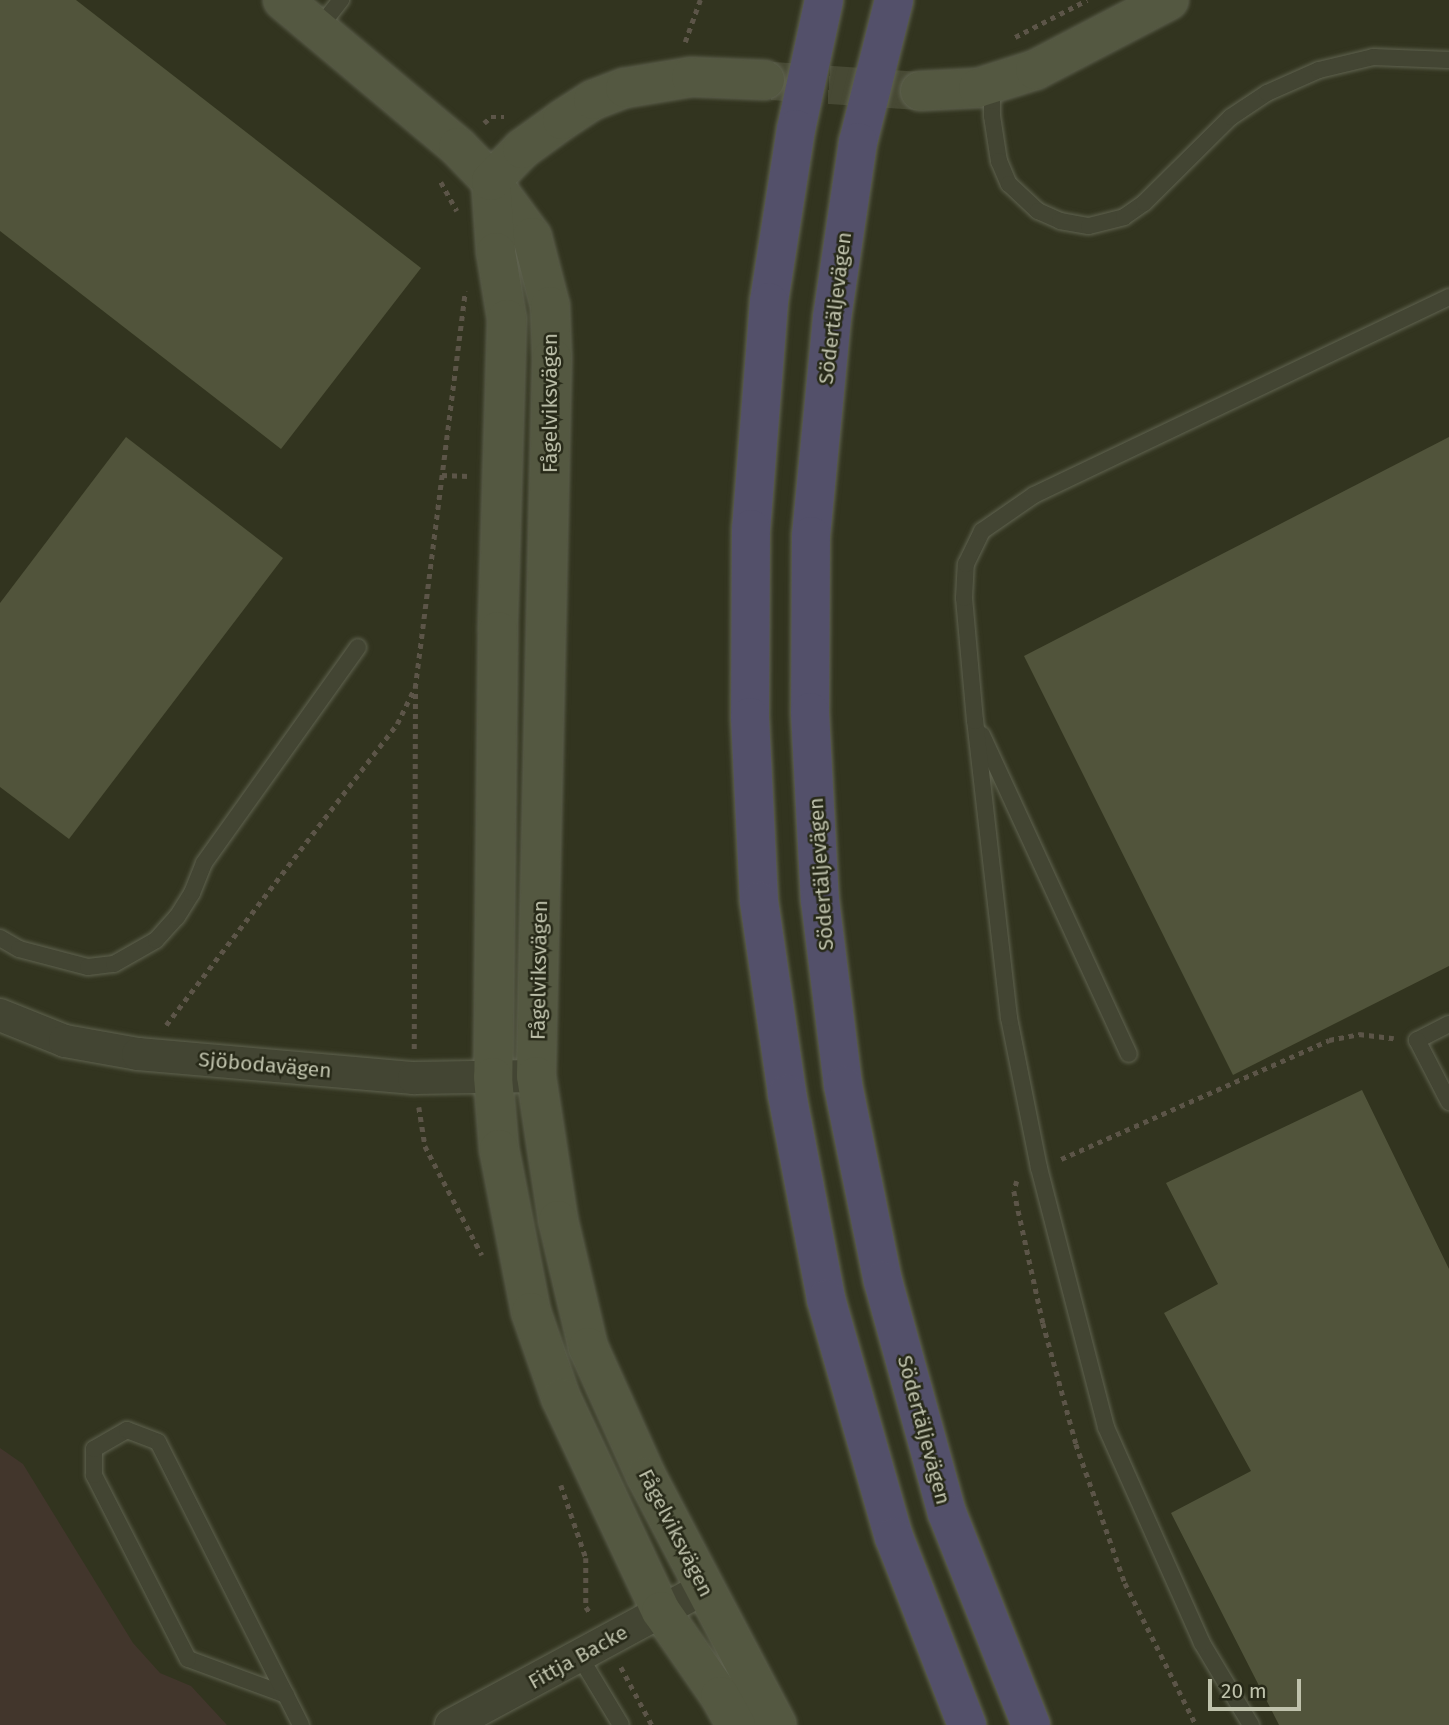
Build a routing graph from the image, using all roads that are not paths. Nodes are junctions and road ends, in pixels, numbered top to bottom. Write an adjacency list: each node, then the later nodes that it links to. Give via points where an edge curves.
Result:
1 (283, 0): 5 (main road, Fågelviksvägen)
2 (824, 0): 30 (highway, via 796,129 769,302 751,529 750,717 759,901 787,1094 826,1298 894,1537)
3 (894, 0): 31 (highway, Södertäljevägen, via 856,156 832,318 811,536 810,712 820,900 843,1084 883,1281 947,1513)
4 (1169, 0): 8 (main road, via 1035,70)
5 (330, 14): 10 (main road, Fågelviksvägen)
6 (1449, 60): 8 (lane, via 1373,57 1308,74 1231,117 1124,217 1088,226 1038,211 1009,184 999,161)
7 (765, 80): 10 (main road, via 691,77 625,88 593,100 562,120 522,149)
8 (992, 85): 9 (main road)
9 (920, 91)
10 (491, 181): 18 (main road, Fågelviksvägen, via 532,237 550,306 552,409); 19 (main road, Fågelviksvägen, via 506,319)
11 (1449, 297): 13 (lane, via 1034,495 982,531 966,565 964,597)
12 (358, 647): 14 (lane, via 204,863 177,917 156,940 114,964 88,967 19,949)
13 (975, 720): 17 (lane); 32 (lane, via 1009,1018 1039,1168 1106,1427 1202,1643)
14 (0, 938)
15 (0, 1014): 19 (street, Sjöbodavägen, via 65,1041 138,1055 414,1077)
16 (1449, 1024): 20 (lane, via 1417,1040)
17 (1129, 1055)
18 (536, 1076): 19 (street, Sjöbodavägen); 21 (main road, Fågelviksvägen, via 558,1220 588,1347 646,1476)
19 (493, 1077): 22 (main road, Fågelviksvägen, via 499,1149 531,1312 561,1398)
20 (1449, 1102)
21 (704, 1588): 22 (street, Fittja Backe); 29 (main road, Fågelviksvägen)
22 (661, 1611): 23 (street, Fittja Backe); 28 (main road, Fågelviksvägen)
23 (580, 1657): 26 (street, Fittja Backe); 27 (lane)
24 (286, 1695): 24 (lane, via 158,1442 127,1430 94,1449 94,1475 188,1659); 25 (lane)
25 (301, 1725)
26 (450, 1725)
27 (621, 1725)
28 (736, 1725)
29 (777, 1725)
30 (967, 1725)
31 (1031, 1725)
32 (1251, 1725)

